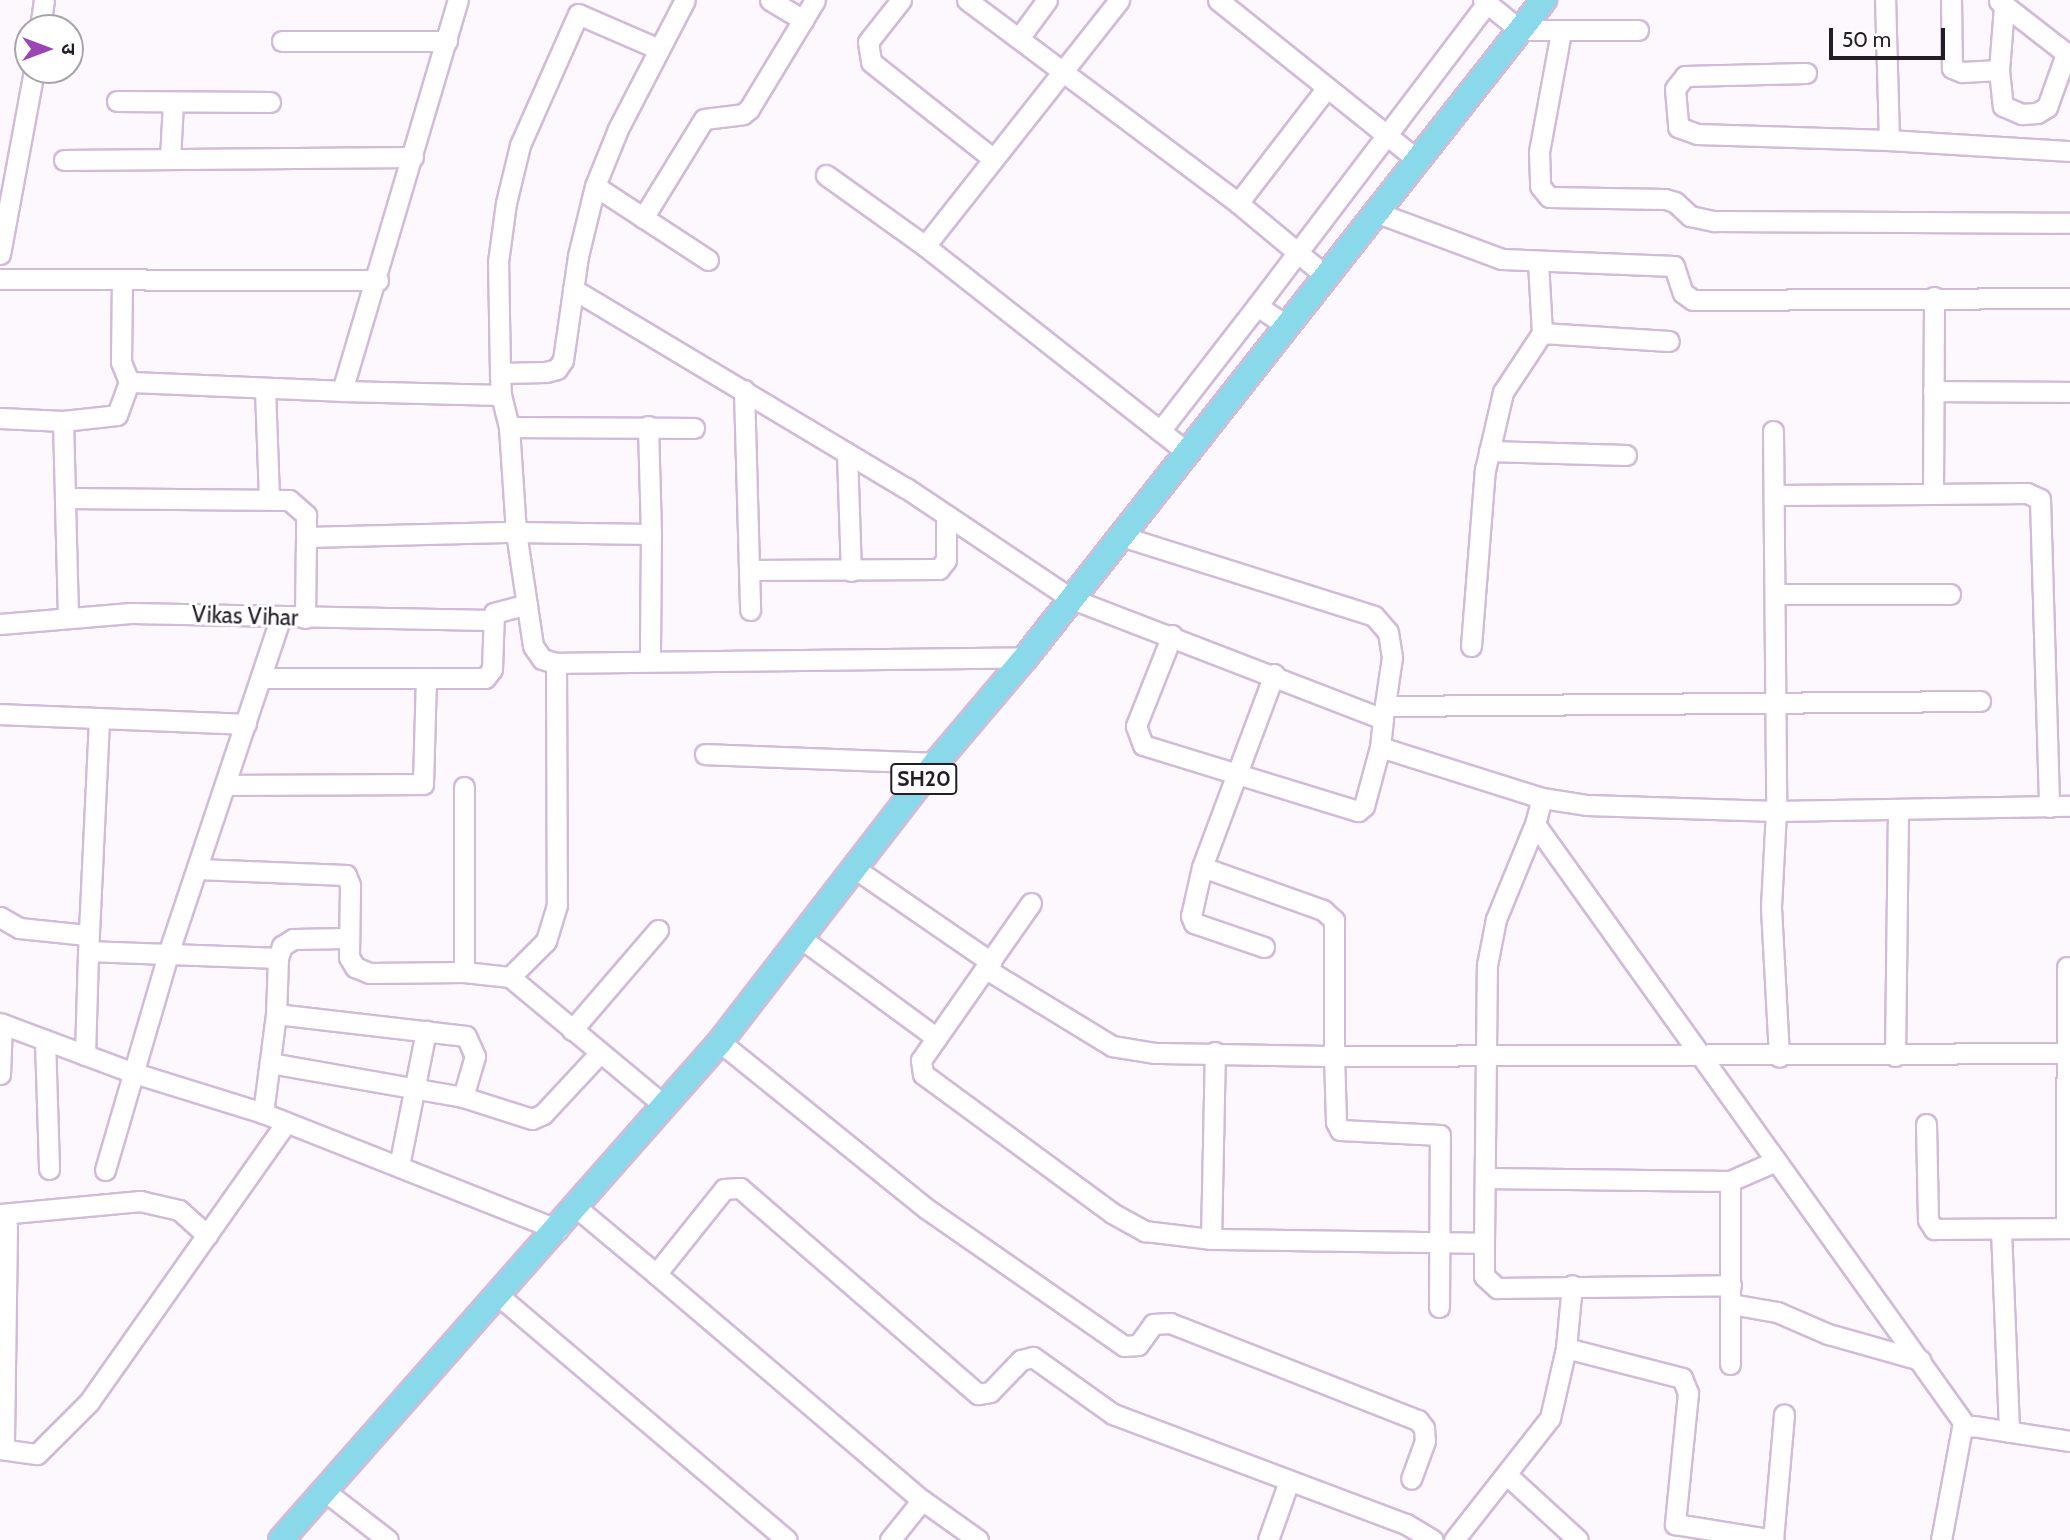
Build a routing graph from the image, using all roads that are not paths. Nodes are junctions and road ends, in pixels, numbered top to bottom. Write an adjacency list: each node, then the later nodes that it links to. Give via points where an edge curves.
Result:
1 (458, 0): 22 (street)
2 (685, 0): 23 (street)
3 (771, 0): 16 (street)
4 (815, 0): 16 (street)
5 (901, 0): 37 (street, via 868,42 871,62)
6 (967, 0): 20 (street)
7 (1047, 0): 20 (street)
8 (1119, 0): 25 (street)
9 (1218, 0): 29 (street)
10 (1544, 0): 17 (main road, SH20)
11 (1885, 0): 34 (street)
12 (1951, 0): 26 (street, via 1952,68 1962,72)
13 (1485, 2): 17 (street); 33 (street)
14 (2001, 3): 24 (street); 26 (street)
15 (582, 7): 23 (street); 64 (street, via 520,145 506,203 498,262)
16 (803, 20): 46 (street, via 749,109 743,114 704,119)
17 (1520, 30): 19 (street); 40 (main road, SH20)
18 (1638, 30): 19 (street)
19 (1561, 32): 47 (street, via 1539,152 1540,186 1549,197 1665,199 1690,216 1714,221)
20 (1019, 38): 25 (street)
21 (282, 41): 22 (street)
22 (447, 41): 36 (street)
23 (659, 49): 42 (street)
24 (2068, 55): 26 (street, via 2047,107 2037,113 2022,114 2003,106)
25 (1063, 70): 37 (street); 43 (street)
26 (1999, 70)
27 (1807, 73): 34 (street, via 1685,76 1675,89 1678,127 1697,134)
28 (31, 84): 44 (street)
29 (1325, 90): 33 (street); 43 (street)
30 (117, 101): 31 (street)
31 (173, 102): 32 (street); 38 (street)
32 (270, 102)
33 (1388, 136): 40 (street); 49 (street)
34 (1889, 140): 35 (street)
35 (2070, 151)
36 (413, 157): 38 (street); 56 (street)
37 (991, 157): 48 (street)
38 (170, 159): 39 (street)
39 (64, 160)
40 (1419, 160): 45 (main road, SH20)
41 (826, 175): 48 (street)
42 (595, 186): 46 (street); 57 (street)
43 (1238, 203): 49 (street)
44 (4, 207): 50 (street)
45 (1378, 213): 52 (street, via 1463,248 1502,259); 53 (main road, SH20)
46 (643, 218): 51 (street)
47 (2070, 223)
48 (925, 246): 77 (street)
49 (1299, 252): 53 (street); 60 (street)
50 (0, 254)
51 (708, 260)
52 (1538, 262): 58 (street, via 1674,266 1683,293 1693,300); 62 (street)
53 (1327, 277): 61 (main road, SH20)
54 (0, 279): 55 (street)
55 (122, 279): 56 (street); 65 (street, via 121,362)
56 (378, 280): 68 (street)
57 (573, 289): 64 (street, via 563,360 557,369); 67 (street)
58 (1934, 297): 59 (street); 69 (street)
59 (2070, 298)
60 (1257, 306): 61 (street); 77 (street)
61 (1287, 326): 80 (main road, SH20)
62 (1542, 333): 63 (street); 79 (street, via 1503,392)
63 (1669, 341)
64 (500, 373): 71 (street)
65 (129, 382): 66 (street); 73 (street, via 117,415)
66 (265, 389): 68 (street); 86 (street)
67 (744, 390): 81 (street); 92 (street)
68 (342, 391): 71 (street)
69 (1933, 391): 70 (street); 83 (street)
70 (2070, 392)
71 (501, 395): 75 (street)
72 (0, 418): 73 (street)
73 (63, 421): 85 (street)
74 (648, 426): 75 (street); 76 (street); 89 (street)
75 (509, 427): 88 (street)
76 (694, 428)
77 (1160, 430): 80 (street)
78 (1773, 431): 84 (street)
79 (1489, 451): 82 (street); 105 (street)
80 (1187, 452): 90 (main road, SH20)
81 (848, 453): 87 (street); 93 (street)
82 (1626, 455)
83 (1933, 494): 84 (street); 126 (street, via 2027,493 2040,499)
84 (1774, 495): 94 (street)
85 (65, 498): 86 (street); 99 (street)
86 (269, 498): 91 (street, via 298,504 306,514)
87 (946, 515): 93 (street, via 947,560 939,569); 96 (street)
88 (516, 532): 89 (street); 91 (street); 97 (street)
89 (651, 534): 107 (street)
90 (1121, 536): 96 (main road, SH20); 114 (street, via 1374,616 1388,632 1392,657)
91 (306, 537): 101 (street)
92 (748, 570): 93 (street); 98 (street)
93 (851, 570)
94 (1775, 594): 95 (street); 113 (street)
95 (1950, 594)
96 (1072, 598): 104 (street); 106 (main road, SH20)
97 (527, 604): 102 (street, via 500,608); 108 (street, via 533,646 542,659)
98 (750, 610)
99 (68, 616): 100 (street, Vikas Vihar, via 204,613); 103 (street, Vikas Vihar)
100 (281, 617): 101 (street, Vikas Vihar); 110 (street)
101 (305, 618): 102 (street, Vikas Vihar)
102 (491, 620): 111 (street, via 490,675)
103 (0, 624)
104 (1172, 635): 109 (street); 121 (street, via 1136,726 1137,737 1143,745)
105 (1471, 646)
106 (1026, 657): 107 (street); 120 (main road, SH20)
107 (650, 661): 108 (street)
108 (556, 663): 145 (street, via 558,905 546,941)
109 (1274, 674): 114 (street); 121 (street)
110 (261, 678): 111 (street); 117 (street)
111 (425, 678): 122 (street, via 423,784)
112 (1980, 701): 113 (street)
113 (1774, 705): 114 (street); 128 (street)
114 (1384, 712): 118 (street)
115 (0, 714): 116 (street)
116 (99, 720): 117 (street); 138 (street)
117 (246, 724): 122 (street)
118 (1380, 747): 121 (street, via 1364,806 1358,811); 124 (street)
119 (705, 754): 120 (street)
120 (936, 763): 132 (main road, SH20)
121 (1238, 775): 130 (street)
122 (225, 785): 131 (street)
123 (464, 787): 144 (street)
124 (1542, 798): 128 (street, via 1587,805); 129 (street)
125 (2070, 806): 126 (street)
126 (2049, 807): 127 (street)
127 (1898, 810): 128 (street); 159 (street)
128 (1776, 811): 160 (street, via 1771,908)
129 (1535, 824): 158 (street); 161 (street, via 1496,919 1487,965)
130 (1202, 867): 139 (street, via 1191,907 1195,923); 157 (street, via 1323,910 1334,920)
131 (197, 869): 136 (street, via 346,875 350,885); 140 (street)
132 (857, 870): 137 (main road, SH20); 142 (street)
133 (1031, 903): 142 (street)
134 (0, 917): 138 (street, via 19,929)
135 (657, 930): 148 (street)
136 (348, 938): 141 (street, via 293,939 282,946); 144 (street, via 355,967 369,973)
137 (802, 939): 150 (street); 152 (main road, SH20)
138 (87, 943): 140 (street); 156 (street)
139 (1264, 947)
140 (169, 954): 141 (street); 163 (street)
141 (278, 958): 146 (street)
142 (988, 965): 150 (street); 153 (street, via 1112,1046 1155,1053)
143 (2067, 967): 154 (street)
144 (464, 972): 145 (street)
145 (510, 977): 148 (street)
146 (276, 1014): 149 (street); 162 (street)
147 (1, 1024): 151 (street); 164 (street)
148 (572, 1030): 155 (street)
149 (425, 1031): 165 (street); 166 (street, via 466,1037 473,1044 475,1056)
150 (937, 1038): 183 (street, via 921,1060 923,1074 1090,1197 1145,1231)
151 (45, 1040): 156 (street); 173 (street)
152 (720, 1042): 167 (main road, SH20); 200 (street, via 927,1209 1124,1346 1138,1345 1153,1324 1170,1323 1418,1420 1425,1441)
153 (1214, 1052): 157 (street); 183 (street)
154 (2068, 1053): 159 (street); 179 (street)
155 (599, 1054): 166 (street, via 533,1119); 167 (street)
156 (85, 1055): 163 (street)
157 (1334, 1056): 161 (street); 185 (street, via 1340,1130 1440,1135)
158 (1702, 1056): 160 (street); 161 (street); 171 (street)
159 (1895, 1056): 160 (street)
160 (1779, 1057)
161 (1485, 1058): 175 (street)
162 (271, 1063): 165 (street); 168 (street)
163 (134, 1073): 168 (street); 174 (street)
164 (0, 1074)
165 (416, 1089): 166 (street); 172 (street)
166 (463, 1097)
167 (665, 1106): 177 (main road, SH20)
168 (263, 1113): 169 (street)
169 (286, 1123): 172 (street); 182 (street)
170 (1926, 1124): 181 (street, via 1929,1226 1941,1231)
171 (1776, 1161): 176 (street); 192 (street)
172 (400, 1166): 180 (street)
173 (49, 1169)
174 (105, 1170)
175 (1485, 1178): 176 (street); 184 (street)
176 (1730, 1181): 188 (street)
177 (577, 1208): 180 (main road, SH20); 186 (street)
178 (1, 1214): 182 (street, via 140,1201 178,1210); 198 (street, via 7,1226)
179 (2068, 1228): 181 (street)
180 (558, 1230): 189 (main road, SH20)
181 (2001, 1230): 196 (street)
182 (207, 1235): 198 (street, via 89,1402 37,1454)
183 (1211, 1239): 185 (street)
184 (1484, 1243): 185 (street); 187 (street, via 1485,1276 1491,1286)
185 (1441, 1244): 190 (street)
186 (656, 1274): 201 (street, via 724,1189 740,1188 978,1394 990,1392 1021,1360 1033,1357 1113,1414); 203 (street)
187 (1572, 1285): 188 (street); 191 (street)
188 (1731, 1295): 192 (street, via 1828,1334); 193 (street)
189 (499, 1296): 202 (main road, SH20); 206 (street)
190 (1439, 1307)
191 (1566, 1348): 199 (street, via 1550,1418); 213 (street, via 1682,1378 1688,1393 1675,1524)
192 (1920, 1360): 195 (street)
193 (1730, 1364)
194 (1784, 1413): 213 (street)
195 (1965, 1426): 196 (street); 214 (street, via 1958,1436)
196 (2009, 1432): 197 (street)
197 (2070, 1441)
198 (2, 1449)
199 (1507, 1475): 211 (street); 212 (street)
200 (1411, 1479)
201 (1289, 1481): 209 (street); 210 (street, via 1406,1524)
202 (322, 1489): 204 (main road, SH20); 205 (street)
203 (922, 1500): 207 (street); 208 (street)
204 (281, 1540)
205 (388, 1540)
206 (787, 1540)
207 (890, 1540)
208 (978, 1540)
209 (1268, 1540)
210 (1433, 1540)
211 (1454, 1540)
212 (1578, 1540)
213 (1773, 1540)
214 (1941, 1540)

